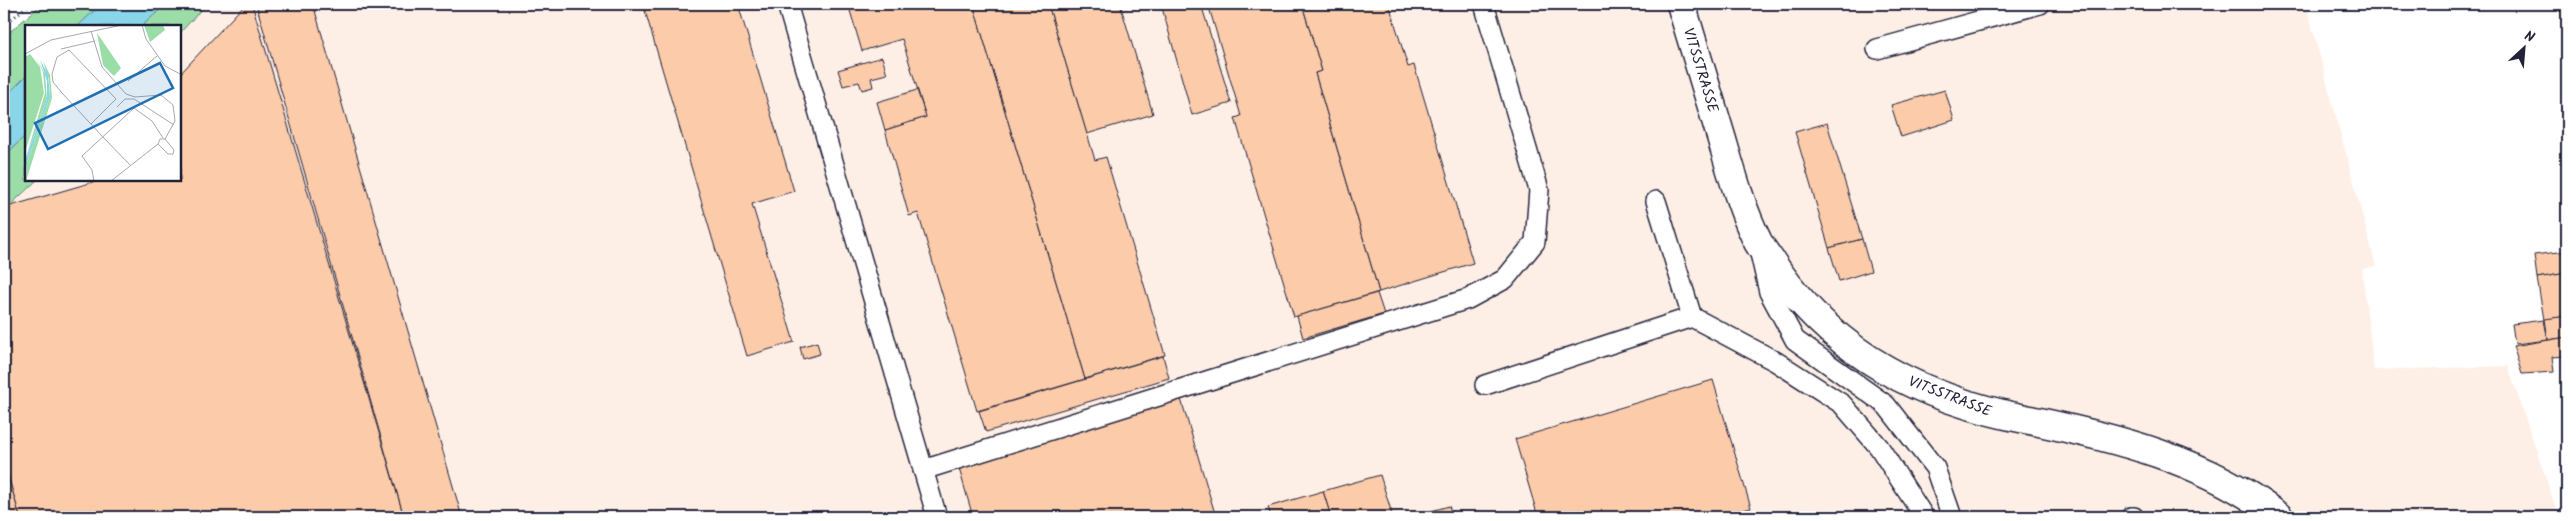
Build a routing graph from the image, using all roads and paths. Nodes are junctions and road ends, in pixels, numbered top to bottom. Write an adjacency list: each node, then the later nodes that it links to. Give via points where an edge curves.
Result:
1 (29, 4): 6 (path)
2 (787, 4): 12 (lane)
3 (1484, 4): 12 (lane, via 1539,190 1535,242 1505,279 1468,299)
4 (1681, 4): 9 (street, VITSSTRASSE, via 1733,178)
5 (2040, 4): 7 (lane)
6 (4, 26)
7 (1877, 49)
8 (1656, 201): 10 (lane)
9 (1758, 242): 15 (lane, via 1769,292 1795,340 1886,405 1934,468); 16 (street, VITSSTRASSE, via 1791,290 1825,328 1873,363 1931,392 1997,414 2136,446 2201,470 2263,504)
10 (1692, 318): 11 (lane); 14 (lane, via 1774,361 1842,404 1879,447)
11 (1485, 385)
12 (923, 470): 13 (lane)
13 (937, 517)
14 (1924, 517)
15 (1952, 517)
16 (2279, 517)

